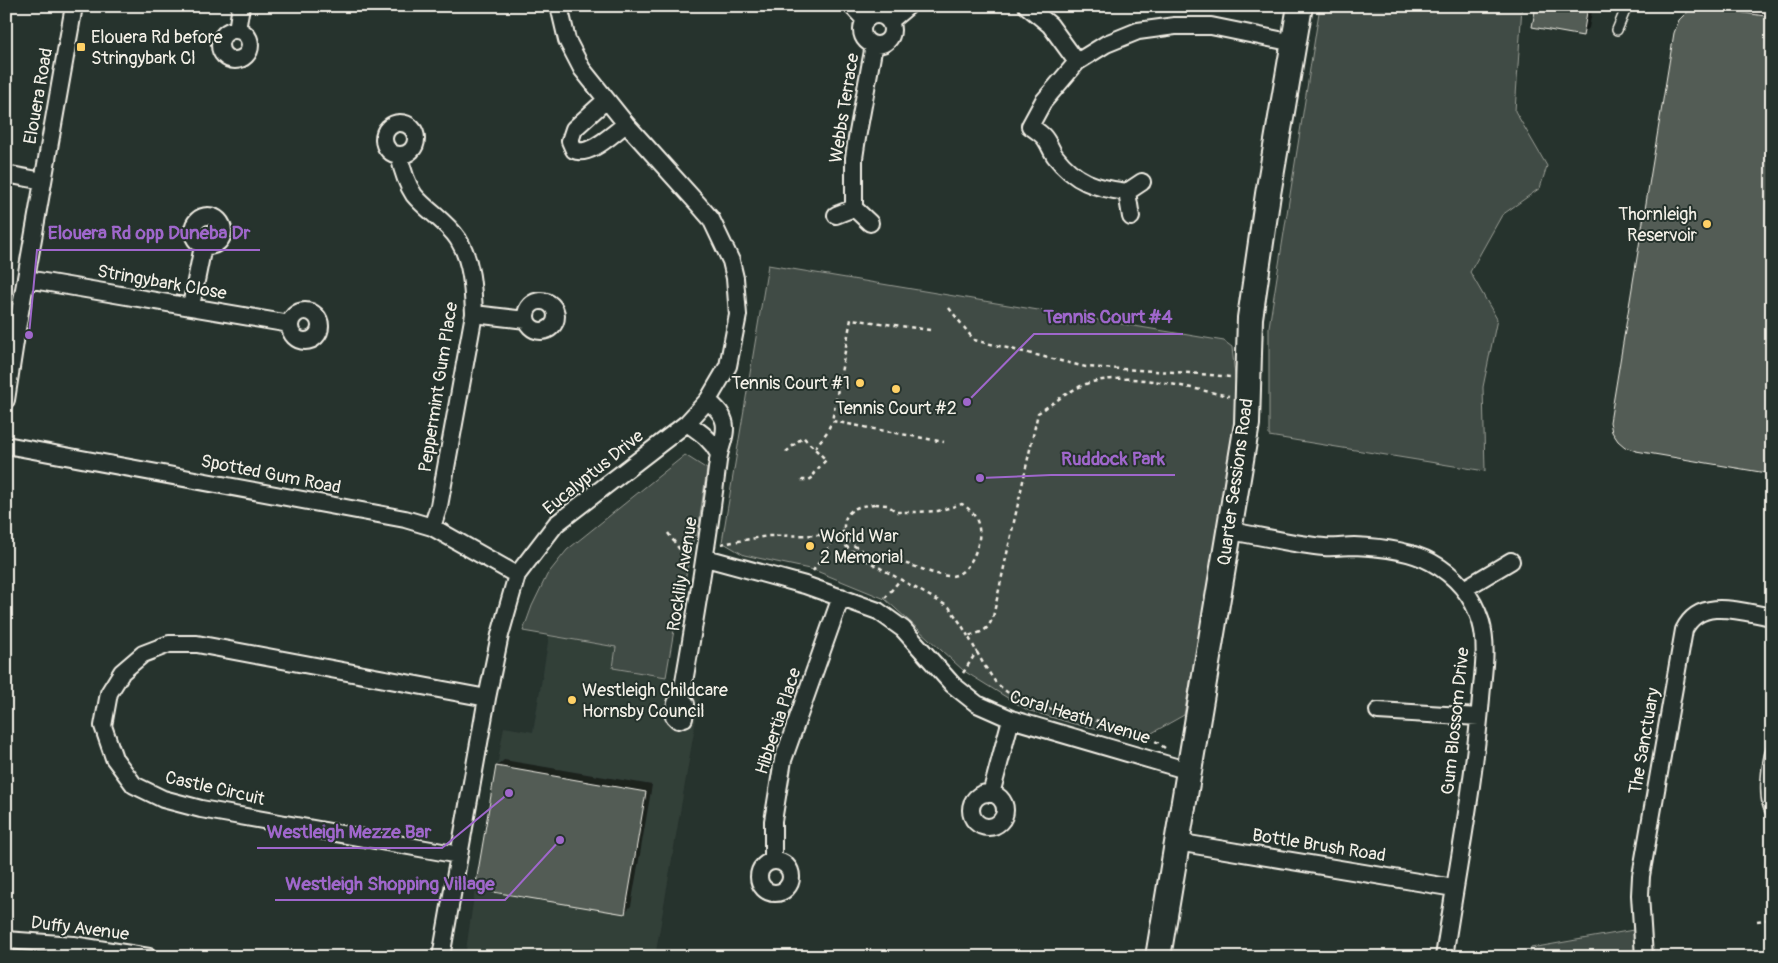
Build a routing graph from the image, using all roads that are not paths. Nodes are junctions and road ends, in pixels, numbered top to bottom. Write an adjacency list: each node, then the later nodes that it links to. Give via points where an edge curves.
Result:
1 (74, 6): 20 (street, Elouera Road)
2 (242, 6): 11 (street)
3 (559, 6): 16 (street, Eucalyptus Drive, via 574,57)
4 (852, 6): 9 (street)
5 (908, 6): 10 (street)
6 (1028, 6): 15 (street, via 1050,25)
7 (1300, 6): 13 (main road, Quarter Sessions Road)
8 (1627, 6): 12 (lane)
9 (865, 20): 10 (street, via 881,14); 14 (street, via 863,35)
10 (890, 21): 14 (street, via 893,29 890,38 883,44)
11 (237, 30)
12 (1617, 30)
13 (1294, 43): 15 (street, via 1211,26 1175,26 1138,31 1106,44); 40 (main road, Quarter Sessions Road, via 1256,272 1249,345 1248,424)
14 (874, 45): 23 (street, Webbs Terrace, via 854,158)
15 (1077, 62): 22 (street, via 1043,102 1030,126 1043,136 1054,155 1077,178 1094,186)
16 (606, 100): 17 (street, Eucalyptus Drive); 17 (street, via 574,129 570,141 574,150 579,152 593,148)
17 (626, 124): 35 (street, Eucalyptus Drive, via 711,219 731,261 738,315 728,366)
18 (399, 155): 30 (street, Peppermint Gum Place, via 415,195 451,230 465,254 472,278)
19 (6, 174): 20 (street)
20 (43, 181): 28 (street, Elouera Road)
21 (1142, 182): 22 (street)
22 (1127, 192): 25 (street)
23 (854, 208): 24 (street); 26 (street)
24 (836, 215)
25 (1131, 217)
26 (870, 223)
27 (203, 246): 29 (street)
28 (27, 279): 29 (street, Stringybark Close); 33 (street, Elouera Road)
29 (191, 306): 32 (street, Stringybark Close)
30 (474, 314): 31 (street); 39 (street, Peppermint Gum Place, via 439,506)
31 (526, 320)
32 (290, 324)
33 (12, 328): 34 (street, Elouera Road)
34 (6, 400)
35 (708, 400): 36 (street, Eucalyptus Drive); 38 (street, Rocklily Avenue, via 724,421 725,432)
36 (687, 423): 38 (street, via 704,435); 43 (street, Eucalyptus Drive, via 556,524)
37 (6, 445): 39 (street, Spotted Gum Road, via 395,517)
38 (719, 454): 41 (street, Rocklily Avenue)
39 (432, 527): 43 (street, Spotted Gum Road)
40 (1230, 531): 44 (street, Gum Blossom Drive, via 1324,547 1374,548 1416,556 1444,570); 53 (main road, Quarter Sessions Road)
41 (706, 552): 45 (street, Coral Heath Avenue); 48 (street, Rocklily Avenue)
42 (1511, 561): 44 (street)
43 (517, 575): 47 (street, Eucalyptus Drive)
44 (1464, 589): 50 (street, Gum Blossom Drive, via 1475,606 1484,639)
45 (841, 597): 51 (street, Coral Heath Avenue, via 878,611 903,629 954,685 978,704); 58 (street, Hibbertia Place, via 783,760 773,821)
46 (1772, 617): 65 (street, The Sanctuary, via 1713,608 1695,615 1684,630 1641,876)
47 (487, 698): 57 (street, Eucalyptus Drive); 57 (street, Castle Circuit, via 197,644 169,644 143,654 122,672 109,693 104,726 114,758 134,785 201,809)
48 (681, 699)
49 (1378, 711): 50 (street)
50 (1479, 717): 59 (street, Gum Blossom Drive)
51 (1010, 719): 53 (street, Coral Heath Avenue); 54 (street)
52 (1772, 746): 55 (lane, via 1765,800)
53 (1189, 771): 56 (main road, Quarter Sessions Road)
54 (992, 794)
55 (1772, 814)
56 (1177, 842): 59 (street, Bottle Brush Road); 63 (main road, Quarter Sessions Road)
57 (459, 855): 62 (street, Eucalyptus Drive)
58 (773, 861)
59 (1454, 888): 64 (street, Gum Blossom Drive)
60 (6, 940): 61 (street, Duffy Avenue, via 73,945)
61 (149, 957)
62 (441, 957)
63 (1158, 957)
64 (1444, 957)
65 (1644, 957)

